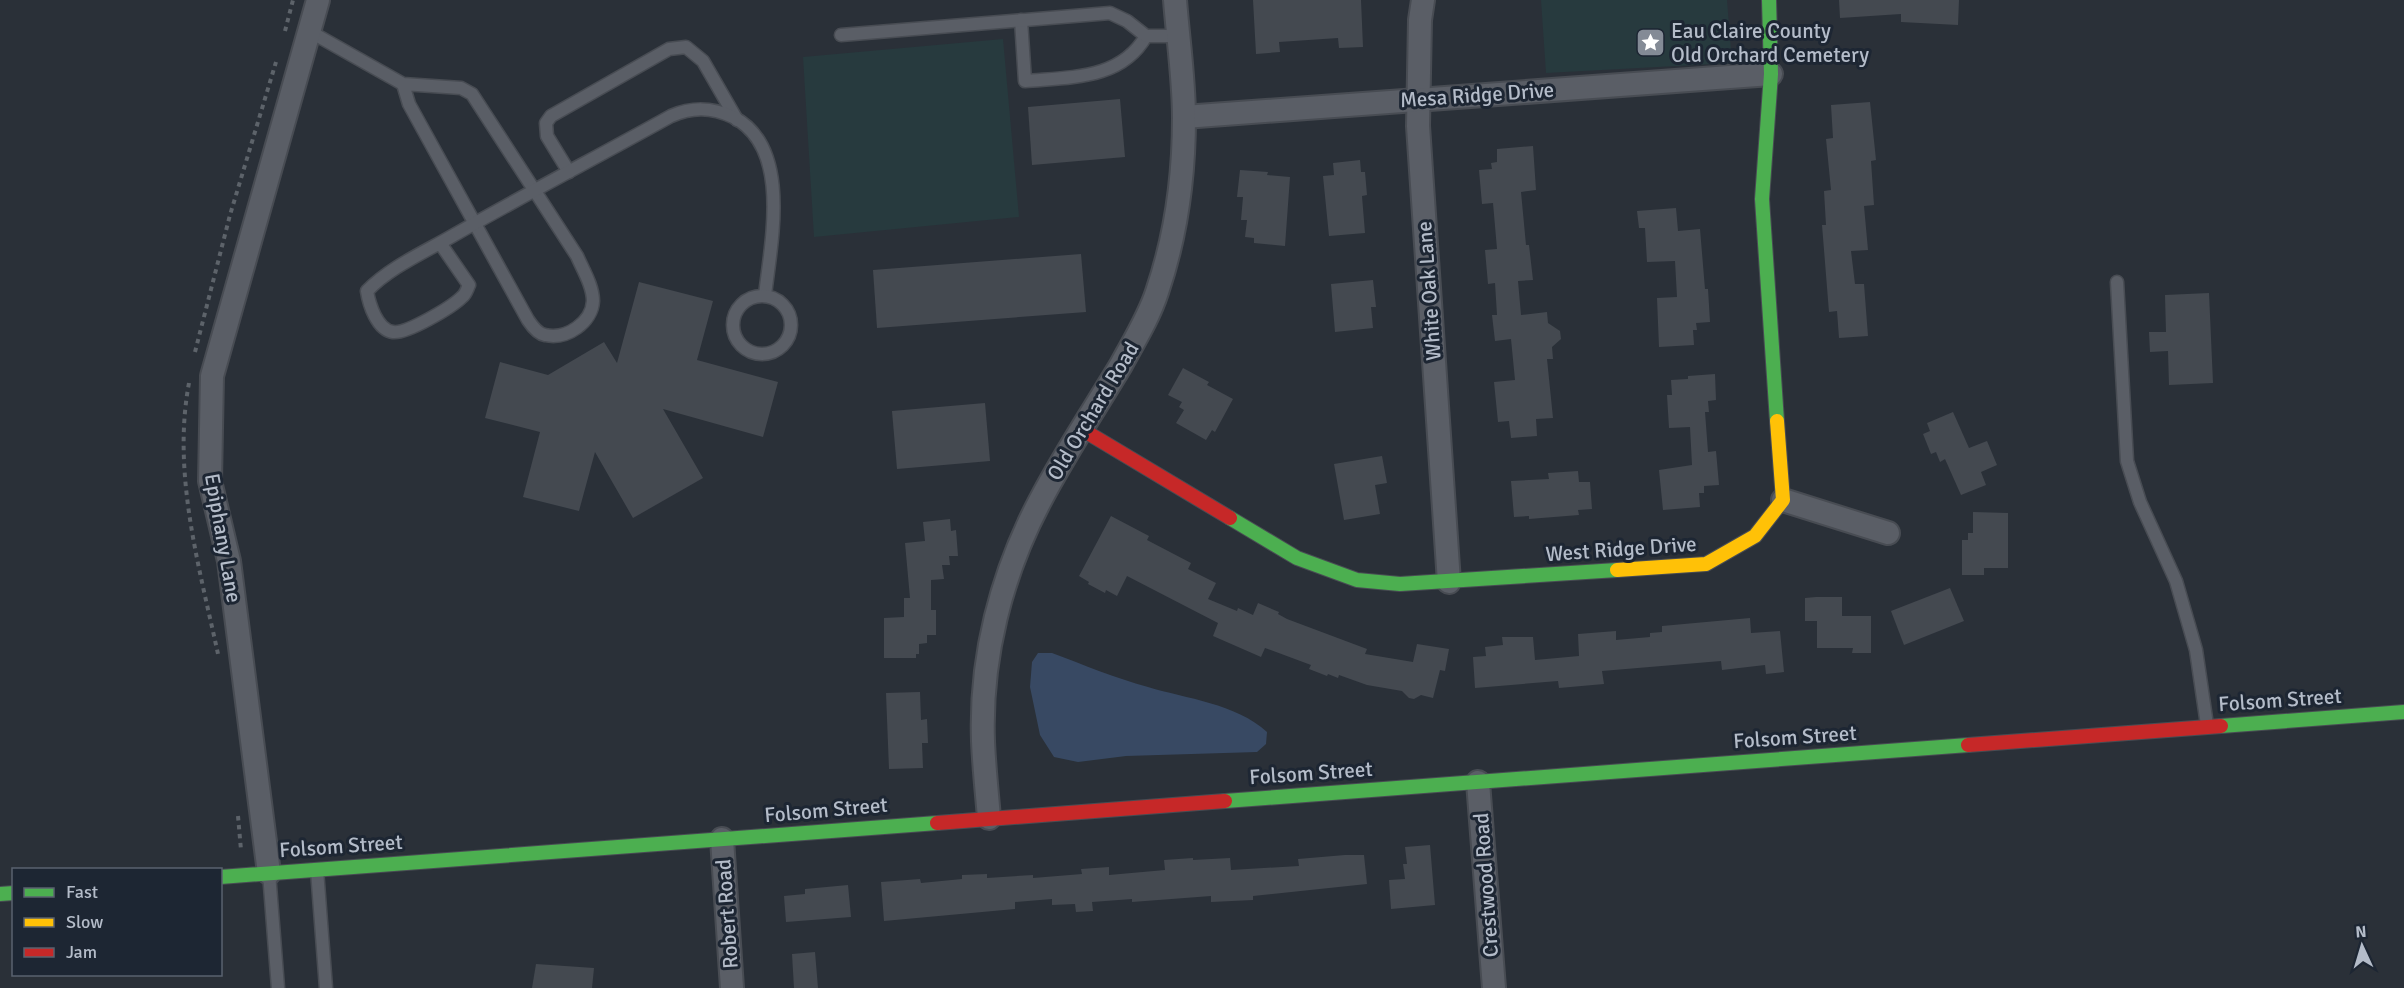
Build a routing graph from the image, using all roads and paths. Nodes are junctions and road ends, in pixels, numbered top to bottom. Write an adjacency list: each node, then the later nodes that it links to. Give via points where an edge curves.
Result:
1 (318, 0): 6 (street, Epiphany Lane)
2 (1175, 0): 9 (street, Old Orchard Road)
3 (1423, 0): 12 (street, White Oak Lane)
4 (1769, 0): 10 (street)
5 (1021, 20): 7 (lane); 8 (lane, via 1110,14); 8 (lane, via 1025,81 1093,75 1115,66 1137,50)
6 (309, 31): 11 (lane); 31 (street, Epiphany Lane, via 212,376 210,481 229,561)
7 (841, 35)
8 (1146, 36): 9 (lane)
9 (1178, 36): 13 (street, Old Orchard Road)
10 (1771, 74): 12 (street, Mesa Ridge Drive); 22 (street, via 1762,199)
11 (403, 84): 16 (lane, via 461,88 472,94); 17 (lane, via 409,104)
12 (1419, 99): 13 (street, Mesa Ridge Drive); 24 (street, White Oak Lane)
13 (1184, 117): 21 (street, Old Orchard Road, via 1182,176 1172,243 1156,294 1138,334)
14 (737, 120): 15 (lane, via 712,110 685,110); 15 (lane, via 703,61 687,47 669,49 551,116 546,123 547,136); 20 (lane, via 753,131 768,157 775,215)
15 (569, 172): 16 (lane)
16 (535, 191): 17 (lane); 17 (lane, via 577,256 589,284 593,300 589,316 576,328 544,336 534,329)
17 (474, 223): 18 (lane)
18 (440, 243): 18 (lane, via 376,281 367,291 369,306 384,328 403,332 464,296 469,285)
19 (2117, 282): 26 (lane, via 2127,461 2140,502 2176,581 2196,650)
20 (765, 295): 20 (lane, via 746,300 732,326 740,344 757,354 775,351 791,329 788,310)
21 (1083, 430): 24 (street, West Ridge Drive, via 1323,570 1368,581); 28 (street, Old Orchard Road, via 1040,500 1015,554 998,608 983,702)
22 (1783, 500): 23 (street); 24 (street, West Ridge Drive, via 1755,536 1706,564)
23 (1888, 533)
24 (1449, 582)
25 (2404, 712): 26 (street, Folsom Street)
26 (2207, 726): 27 (street, Folsom Street)
27 (1478, 782): 28 (street, Folsom Street); 36 (street, Crestwood Road)
28 (989, 818): 29 (street, Folsom Street)
29 (722, 839): 30 (street, Folsom Street); 35 (street, Robert Road)
30 (317, 869): 31 (street, Folsom Street); 34 (lane)
31 (268, 873): 32 (street, Folsom Street); 33 (lane)
32 (222, 877)
33 (278, 988)
34 (326, 988)
35 (732, 988)
36 (1494, 988)

